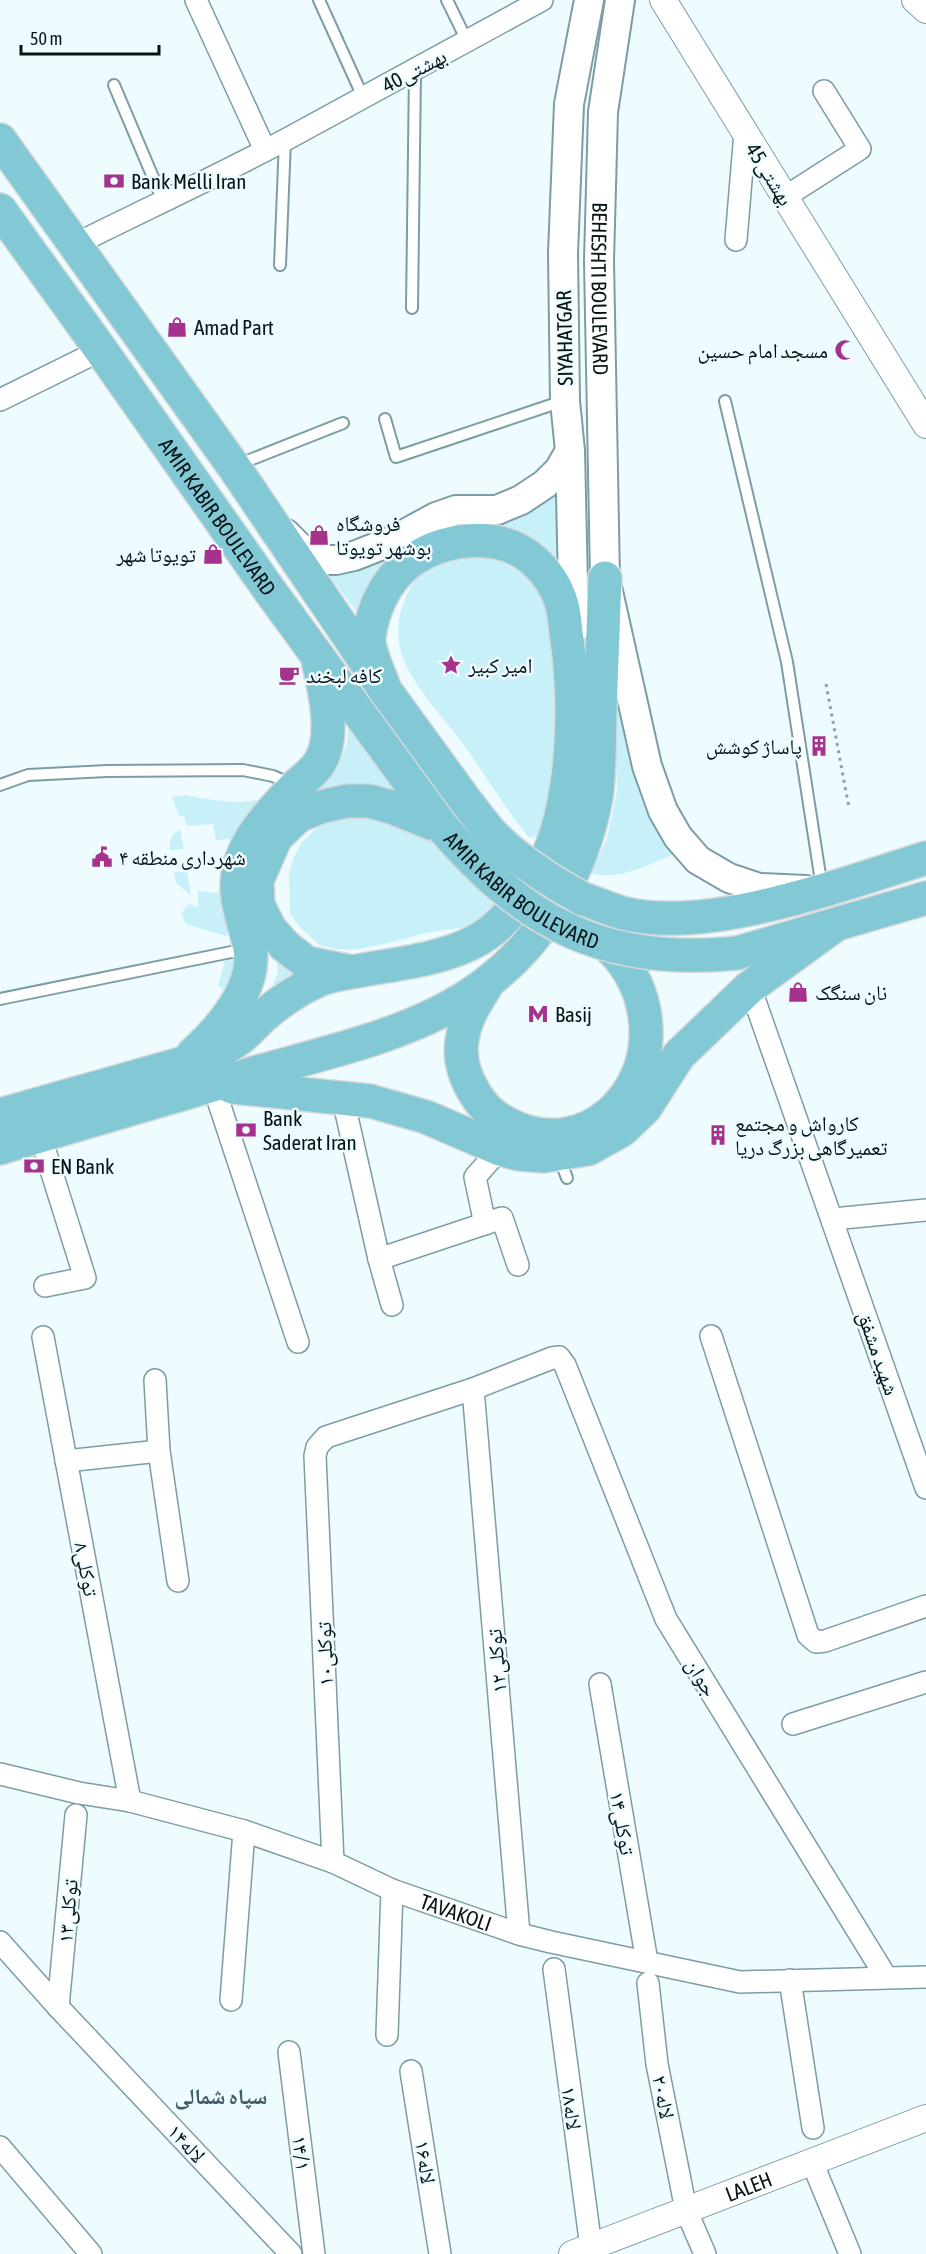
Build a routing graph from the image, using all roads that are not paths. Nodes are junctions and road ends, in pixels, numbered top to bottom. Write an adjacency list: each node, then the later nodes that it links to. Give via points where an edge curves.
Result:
1 (196, 0): 18 (street)
2 (319, 0): 14 (lane)
3 (447, 0): 10 (lane)
4 (542, 0): 10 (street, 40بهشتی)
5 (589, 0): 29 (main road, SIYAHATGAR, via 569,104 563,253)
6 (620, 0): 36 (main road, BEHESHTI BOULEVARD, via 603,112 599,261)
7 (663, 0): 15 (street, بهشتی45)
8 (915, 0): 9 (street)
9 (926, 10)
10 (467, 41): 11 (street, 40بهشتی)
11 (415, 71): 14 (street, 40بهشتی); 25 (lane)
12 (114, 85): 20 (lane)
13 (824, 91): 19 (street, via 860,149)
14 (363, 97): 17 (street, 40بهشتی)
15 (745, 132): 19 (street, بهشتی45); 22 (street)
16 (0, 140): 23 (main road, AMIR KABIR BOULEVARD)
17 (285, 140): 18 (street, 40بهشتی); 24 (lane)
18 (265, 150): 20 (street, 40بهشتی)
19 (785, 197): 32 (street, بهشتی45)
20 (163, 201): 23 (street, 40بهشتی)
21 (0, 210): 26 (main road, AMIR KABIR BOULEVARD)
22 (736, 240)
23 (76, 244): 34 (main road, AMIR KABIR BOULEVARD)
24 (280, 265)
25 (412, 308)
26 (101, 350): 27 (street); 37 (main road, AMIR KABIR BOULEVARD)
27 (0, 400)
28 (725, 400): 44 (lane, via 787,662)
29 (565, 401): 30 (lane, via 396,457); 33 (main road, SIYAHATGAR)
30 (385, 419)
31 (343, 423): 34 (lane)
32 (926, 425)
33 (570, 451): 35 (main road, via 559,470 521,500 497,510 456,510 354,556 318,560); 38 (main road, SIYAHATGAR, via 575,605)
34 (234, 466): 35 (main road, AMIR KABIR BOULEVARD)
35 (270, 518): 39 (main road, AMIR KABIR BOULEVARD)
36 (605, 578): 44 (main road, BEHESHTI BOULEVARD, via 647,766 663,811 678,837 698,860 729,878 759,888); 50 (main road, via 596,799 582,849 573,874 540,930 517,958)
37 (316, 655): 41 (main road, via 328,702 327,737 321,759); 42 (main road, AMIR KABIR BOULEVARD)
38 (572, 678): 39 (main road, via 562,605 549,576 531,558 512,548 488,540 460,541 433,549 406,565 373,611 369,641); 49 (main road, via 568,786 549,853 527,889 491,931 466,946 396,965)
39 (385, 690): 44 (main road, AMIR KABIR BOULEVARD, bridge, via 495,837 583,899 623,913 664,918 739,910)
40 (0, 785): 41 (lane, via 28,775 243,770 273,776)
41 (296, 787): 48 (main road, via 252,839 239,868 238,900)
42 (443, 828): 47 (main road, AMIR KABIR BOULEVARD, bridge, via 488,874 524,903 574,934); 49 (main road, via 391,807 347,801 298,816 276,837 257,880 258,905 270,929 307,963)
43 (926, 858): 44 (main road, AMIR KABIR BOULEVARD)
44 (823, 891)
45 (926, 898): 46 (main road, AMIR KABIR BOULEVARD)
46 (834, 926): 47 (main road, AMIR KABIR BOULEVARD, bridge, via 737,952 703,956 656,955); 51 (main road)
47 (607, 945): 50 (main road, via 627,968 640,992 646,1015 644,1058 624,1100 586,1130 559,1136 530,1133 502,1123 482,1106 466,1077 461,1050 472,1010)
48 (250, 948): 52 (lane); 53 (main road, via 249,972 240,998 218,1030)
49 (351, 972): 53 (main road, via 321,979 263,1017 239,1040)
50 (487, 984): 54 (main road, via 456,1005 413,1024 339,1050)
51 (750, 987): 59 (main road, via 679,1055 645,1108 622,1130 562,1166 544,1156); 61 (street, شهید مشفق)
52 (0, 999)
53 (182, 1065): 56 (main road)
54 (213, 1085): 55 (main road); 57 (main road); 69 (street)
55 (343, 1099): 59 (main road, via 370,1101 426,1117); 63 (street)
56 (0, 1114)
57 (40, 1136): 58 (main road); 65 (street, via 85,1278)
58 (0, 1148)
59 (500, 1149): 62 (street, via 475,1177)
60 (926, 1210): 61 (street)
61 (832, 1219): 74 (street, شهید مشفق)
62 (485, 1224): 63 (street); 64 (street, via 502,1218)
63 (379, 1259): 66 (street)
64 (518, 1265)
65 (45, 1286)
66 (392, 1305)
67 (711, 1336): 76 (street, via 808,1635 816,1642 825,1641)
68 (43, 1337): 73 (street, توکلی۸)
69 (298, 1342)
70 (155, 1380): 72 (street)
71 (473, 1389): 84 (street, ۱۰توکلی, via 326,1437 317,1447); 86 (street, توکلی۱۲); 90 (street, جوان, via 559,1357 666,1619)
72 (159, 1451): 73 (street); 75 (street)
73 (66, 1461): 81 (street, توکلی۸)
74 (926, 1488)
75 (178, 1581)
76 (926, 1605)
77 (926, 1682): 79 (street)
78 (600, 1684): 88 (street, توکلی۱۴)
79 (793, 1724)
80 (0, 1774): 81 (street, TAVAKOLI)
81 (130, 1801): 83 (street, TAVAKOLI)
82 (76, 1815): 95 (street, توکلی۱۳)
83 (244, 1832): 84 (street, TAVAKOLI); 94 (street)
84 (333, 1862): 85 (street, TAVAKOLI)
85 (392, 1890): 86 (street, TAVAKOLI); 96 (street)
86 (519, 1934): 88 (street, TAVAKOLI)
87 (0, 1942): 95 (street, لاله۱۴)
88 (647, 1962): 92 (street, TAVAKOLI, via 740,1982)
89 (554, 1969): 104 (street, لاله۱۸)
90 (886, 1977): 91 (street, TAVAKOLI); 92 (street, TAVAKOLI)
91 (926, 1977)
92 (790, 1980): 100 (street)
93 (648, 1983): 103 (street, لاله۲۰, via 657,2064)
94 (231, 2000)
95 (58, 2007): 106 (street, لاله۱۴)
96 (387, 2035)
97 (289, 2052): 107 (street, ۱۴/۱)
98 (411, 2071): 108 (street, لاله۱۶)
99 (926, 2118): 102 (street, LALEH)
100 (813, 2128)
101 (0, 2147): 105 (street)
102 (812, 2162): 103 (street, LALEH); 110 (street)
103 (686, 2210): 104 (street, LALEH); 109 (street, لاله۲۰)
104 (581, 2251)
105 (91, 2254)
106 (291, 2254)
107 (314, 2254)
108 (440, 2254)
109 (705, 2254)
110 (850, 2254)

